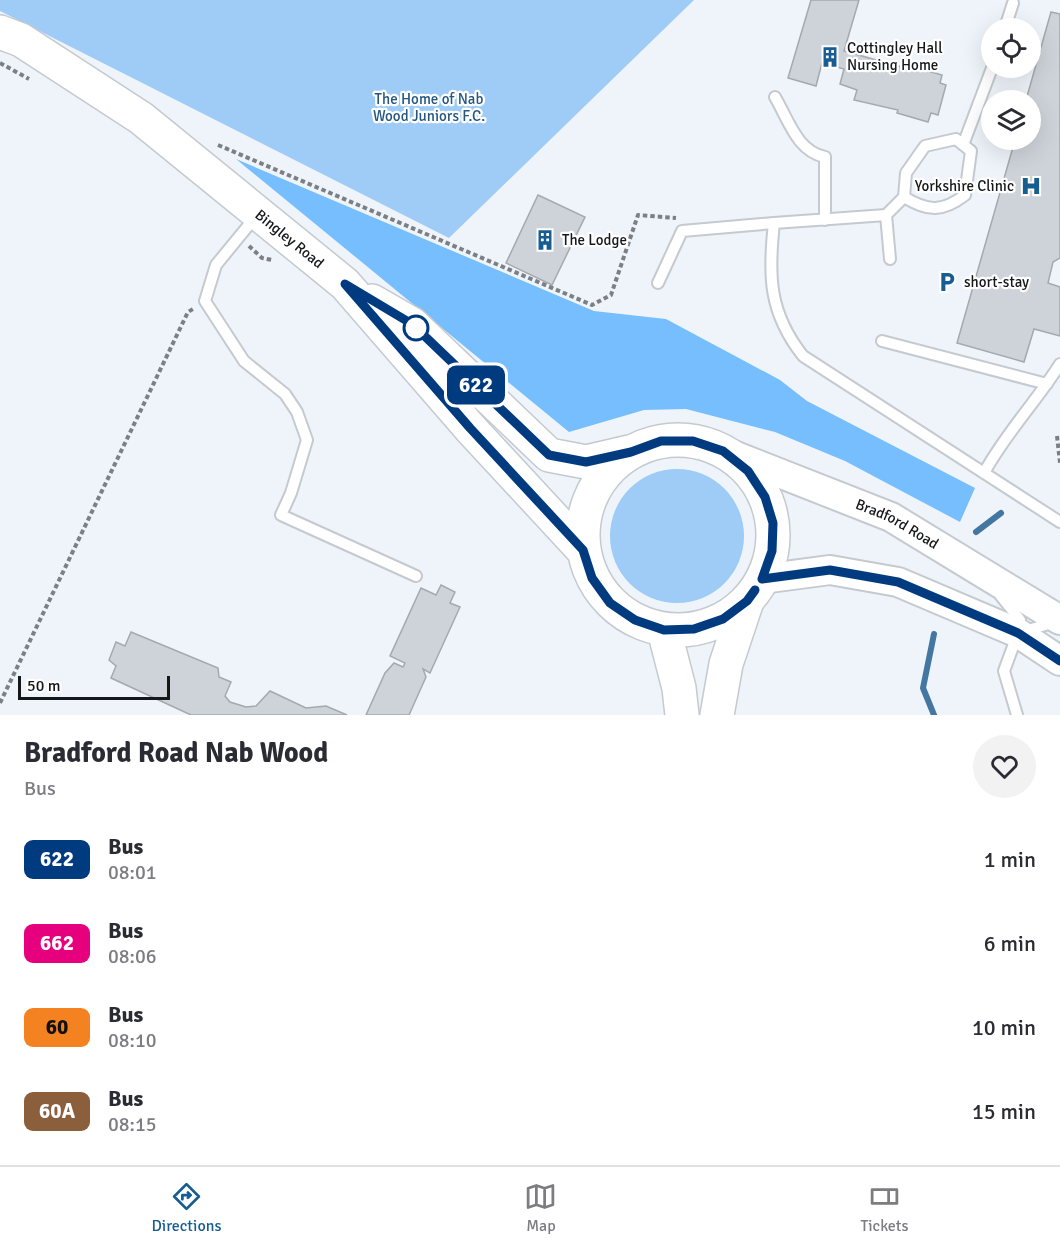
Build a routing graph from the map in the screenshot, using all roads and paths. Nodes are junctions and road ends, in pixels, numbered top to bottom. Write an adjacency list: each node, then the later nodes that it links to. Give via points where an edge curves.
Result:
1 (1013, 3): 2 (lane)
2 (1008, 18)
3 (0, 32): 11 (highway, Bingley Road, via 21,40 141,118)
4 (0, 63): 6 (path)
5 (988, 78): 9 (lane)
6 (37, 83)
7 (776, 97): 14 (lane, via 803,146 812,154 825,157)
8 (211, 142): 13 (path, via 592,305 611,295 638,215)
9 (963, 145): 10 (lane, via 956,139 925,146 906,173); 10 (lane, via 971,151 965,195 949,207 921,208)
10 (904, 196): 12 (lane)
11 (259, 212): 16 (lane); 20 (highway, Bingley Road)
12 (886, 215): 14 (lane); 17 (lane)
13 (684, 219)
14 (825, 220): 15 (lane)
15 (774, 223): 19 (lane, via 682,231); 29 (lane, via 770,256 773,295 780,321 803,356)
16 (239, 238): 18 (path, via 262,258); 21 (lane, via 216,265)
17 (890, 259)
18 (281, 262)
19 (658, 283)
20 (345, 284): 27 (highway, via 412,324 549,455 586,462); 32 (highway, Bingley Road)
21 (205, 301): 33 (lane, via 244,361 285,394 297,412 307,440 281,514); 39 (path, via 188,312)
22 (882, 341): 24 (lane)
23 (1060, 364): 24 (lane)
24 (1047, 384): 29 (lane, via 999,445)
25 (1057, 436): 28 (path)
26 (723, 451): 27 (highway, via 693,441 661,441); 31 (main road, Bradford Road, via 891,518); 34 (highway, via 748,471 765,497 773,523 772,551)
27 (631, 452): 32 (highway, via 608,469 591,493 583,521)
28 (1060, 464)
29 (984, 473): 30 (lane)
30 (1060, 522)
31 (919, 535): 35 (main road, Bradford Road); 37 (lane, via 942,562 999,595 1020,620)
32 (583, 550): 36 (highway, via 592,578 610,603 635,620)
33 (416, 576)
34 (755, 590): 36 (highway, via 723,619 694,629); 37 (main road, via 830,570 898,582); 41 (highway, via 726,664)
35 (1060, 621): 37 (lane)
36 (664, 630): 40 (highway)
37 (1018, 633): 38 (main road); 42 (lane, via 1004,671)
38 (1055, 654)
39 (0, 703)
40 (682, 715)
41 (717, 715)
42 (1017, 715)

